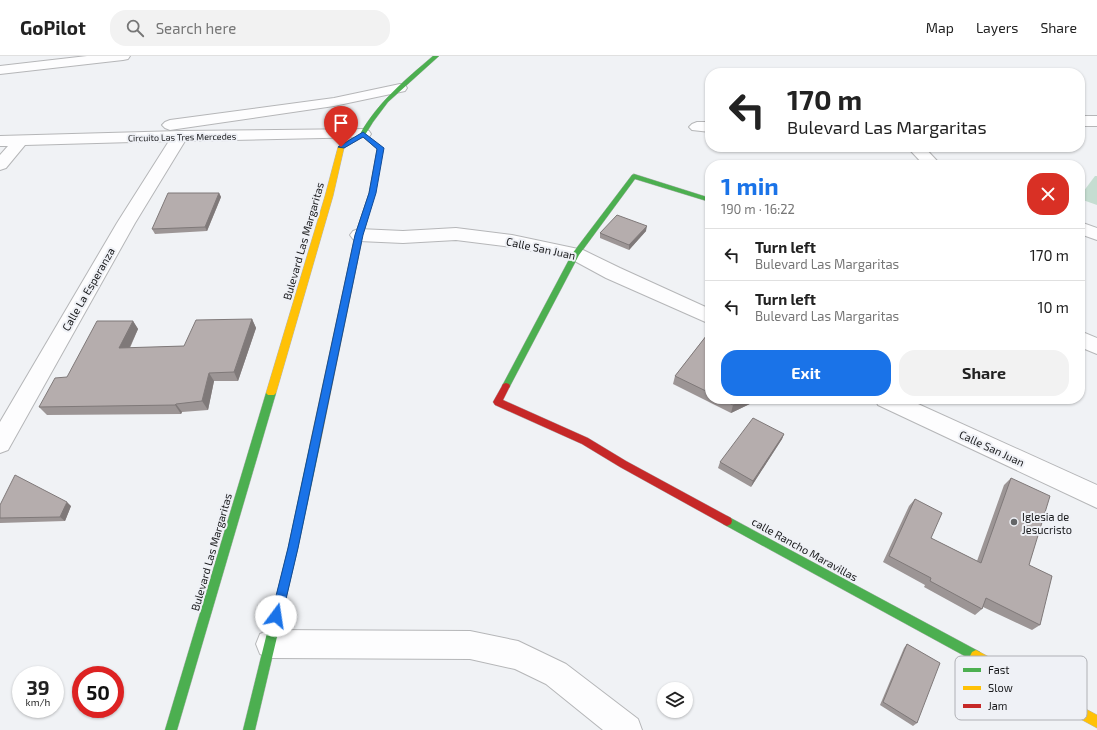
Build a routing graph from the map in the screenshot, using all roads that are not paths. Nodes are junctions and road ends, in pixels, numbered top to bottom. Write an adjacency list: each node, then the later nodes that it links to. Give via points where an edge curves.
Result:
1 (123, 56): 3 (street)
2 (436, 56): 4 (main road)
3 (0, 70)
4 (400, 88): 7 (main road, via 377,110); 9 (street, via 334,102 166,125)
5 (1097, 120): 6 (street)
6 (1085, 121)
7 (363, 134): 8 (street, Circuito Las Tres Mercedes); 18 (main road, via 380,148 372,193); 30 (main road, Bulevard Las Margaritas, via 341,147 329,196)
8 (180, 136): 9 (street, Circuito Las Tres Mercedes); 24 (street, Calle La Esperanza, via 126,223)
9 (105, 139): 11 (street, Circuito Las Tres Mercedes)
10 (0, 141): 11 (street, Circuito Las Tres Mercedes)
11 (20, 141): 14 (street)
12 (920, 152): 13 (street)
13 (928, 160)
14 (0, 164)
15 (705, 198): 19 (main road, via 634,176)
16 (1085, 230): 17 (street)
17 (1097, 234)
18 (359, 235): 19 (street, Calle San Juan, via 402,237 456,234 512,241); 26 (main road, via 293,548)
19 (576, 254): 20 (street, Calle San Juan); 27 (main road, calle Rancho Maravillas, via 498,402 590,444)
20 (705, 315)
21 (1085, 341): 22 (street)
22 (1097, 346)
23 (897, 404): 25 (street, Calle San Juan)
24 (0, 443)
25 (1097, 497)
26 (270, 644): 31 (main road); 32 (street, via 470,645 518,655 556,674)
27 (976, 656)
28 (1087, 717): 29 (main road, calle Rancho Maravillas)
29 (1097, 722)
30 (171, 730)
31 (249, 730)
32 (626, 730)

